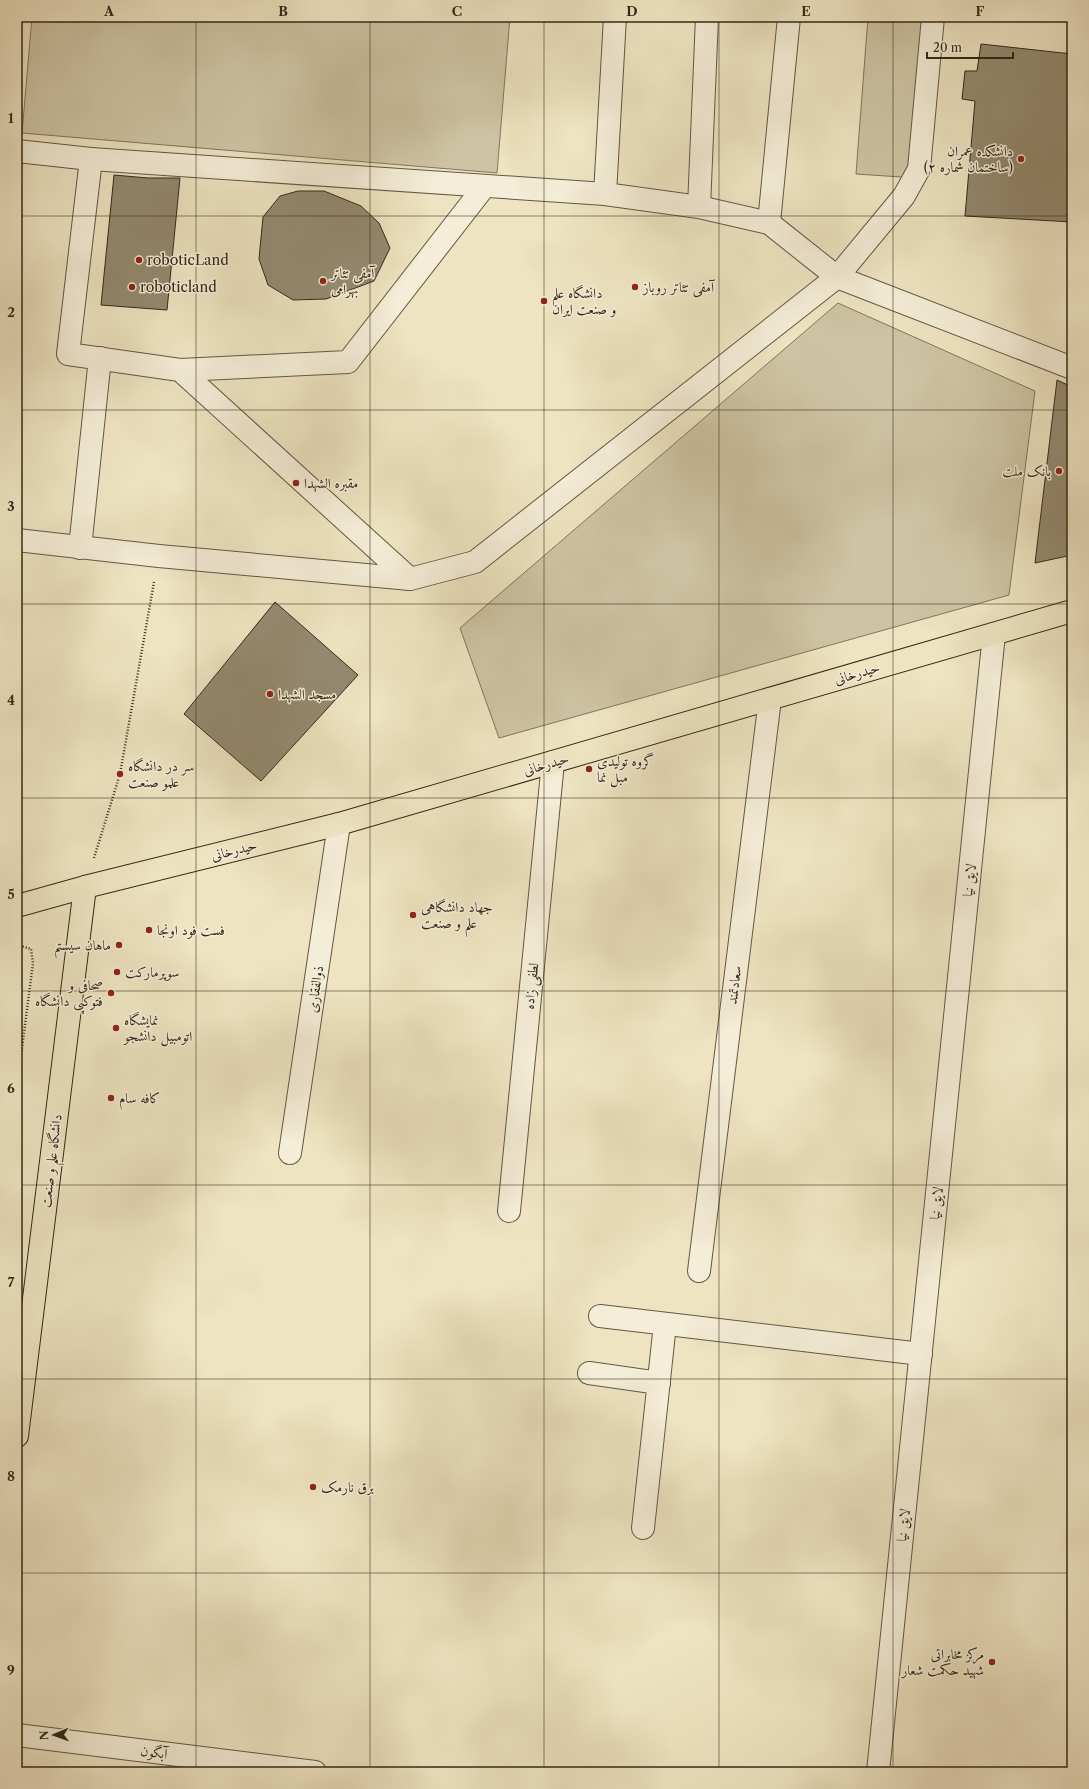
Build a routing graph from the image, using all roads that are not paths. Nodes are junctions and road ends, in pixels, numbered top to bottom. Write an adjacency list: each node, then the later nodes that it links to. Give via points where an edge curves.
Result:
1 (615, 17): 8 (street)
2 (708, 17): 9 (street)
3 (789, 17): 10 (street)
4 (933, 17): 11 (street, via 919,169 904,196)
5 (17, 151): 6 (street)
6 (91, 159): 7 (street); 12 (street, via 68,354)
7 (484, 187): 8 (street); 14 (street, via 348,362)
8 (605, 194): 9 (street)
9 (699, 207): 10 (street)
10 (769, 223): 11 (street)
11 (836, 277): 13 (street); 17 (street, via 476,562)
12 (100, 358): 14 (street); 16 (street)
13 (1072, 368)
14 (180, 370): 17 (street)
15 (17, 540): 16 (street)
16 (80, 548): 17 (street)
17 (410, 579)
18 (1072, 611): 19 (main road, حیدرخانی)
19 (994, 634): 20 (main road, حیدرخانی); 30 (street, لایق نیا)
20 (770, 699): 21 (main road, حیدرخانی); 27 (street, سعادتمند)
21 (553, 762): 22 (main road, حیدرخانی); 26 (street, لطفی زاده)
22 (339, 824): 23 (main road, حیدرخانی); 25 (street, ذوالفقاری)
23 (85, 887): 24 (main road, حیدرخانی); 33 (main road, دانشگاه علم و صنعت)
24 (17, 906)
25 (290, 1153)
26 (509, 1210)
27 (699, 1271)
28 (600, 1316): 29 (street)
29 (665, 1324): 30 (street); 32 (street)
30 (921, 1354): 37 (street, لایق نیا)
31 (590, 1373): 32 (street)
32 (659, 1383): 34 (street)
33 (17, 1436)
34 (643, 1528)
35 (17, 1735): 36 (street, آبگون)
36 (315, 1772)
37 (878, 1772)

